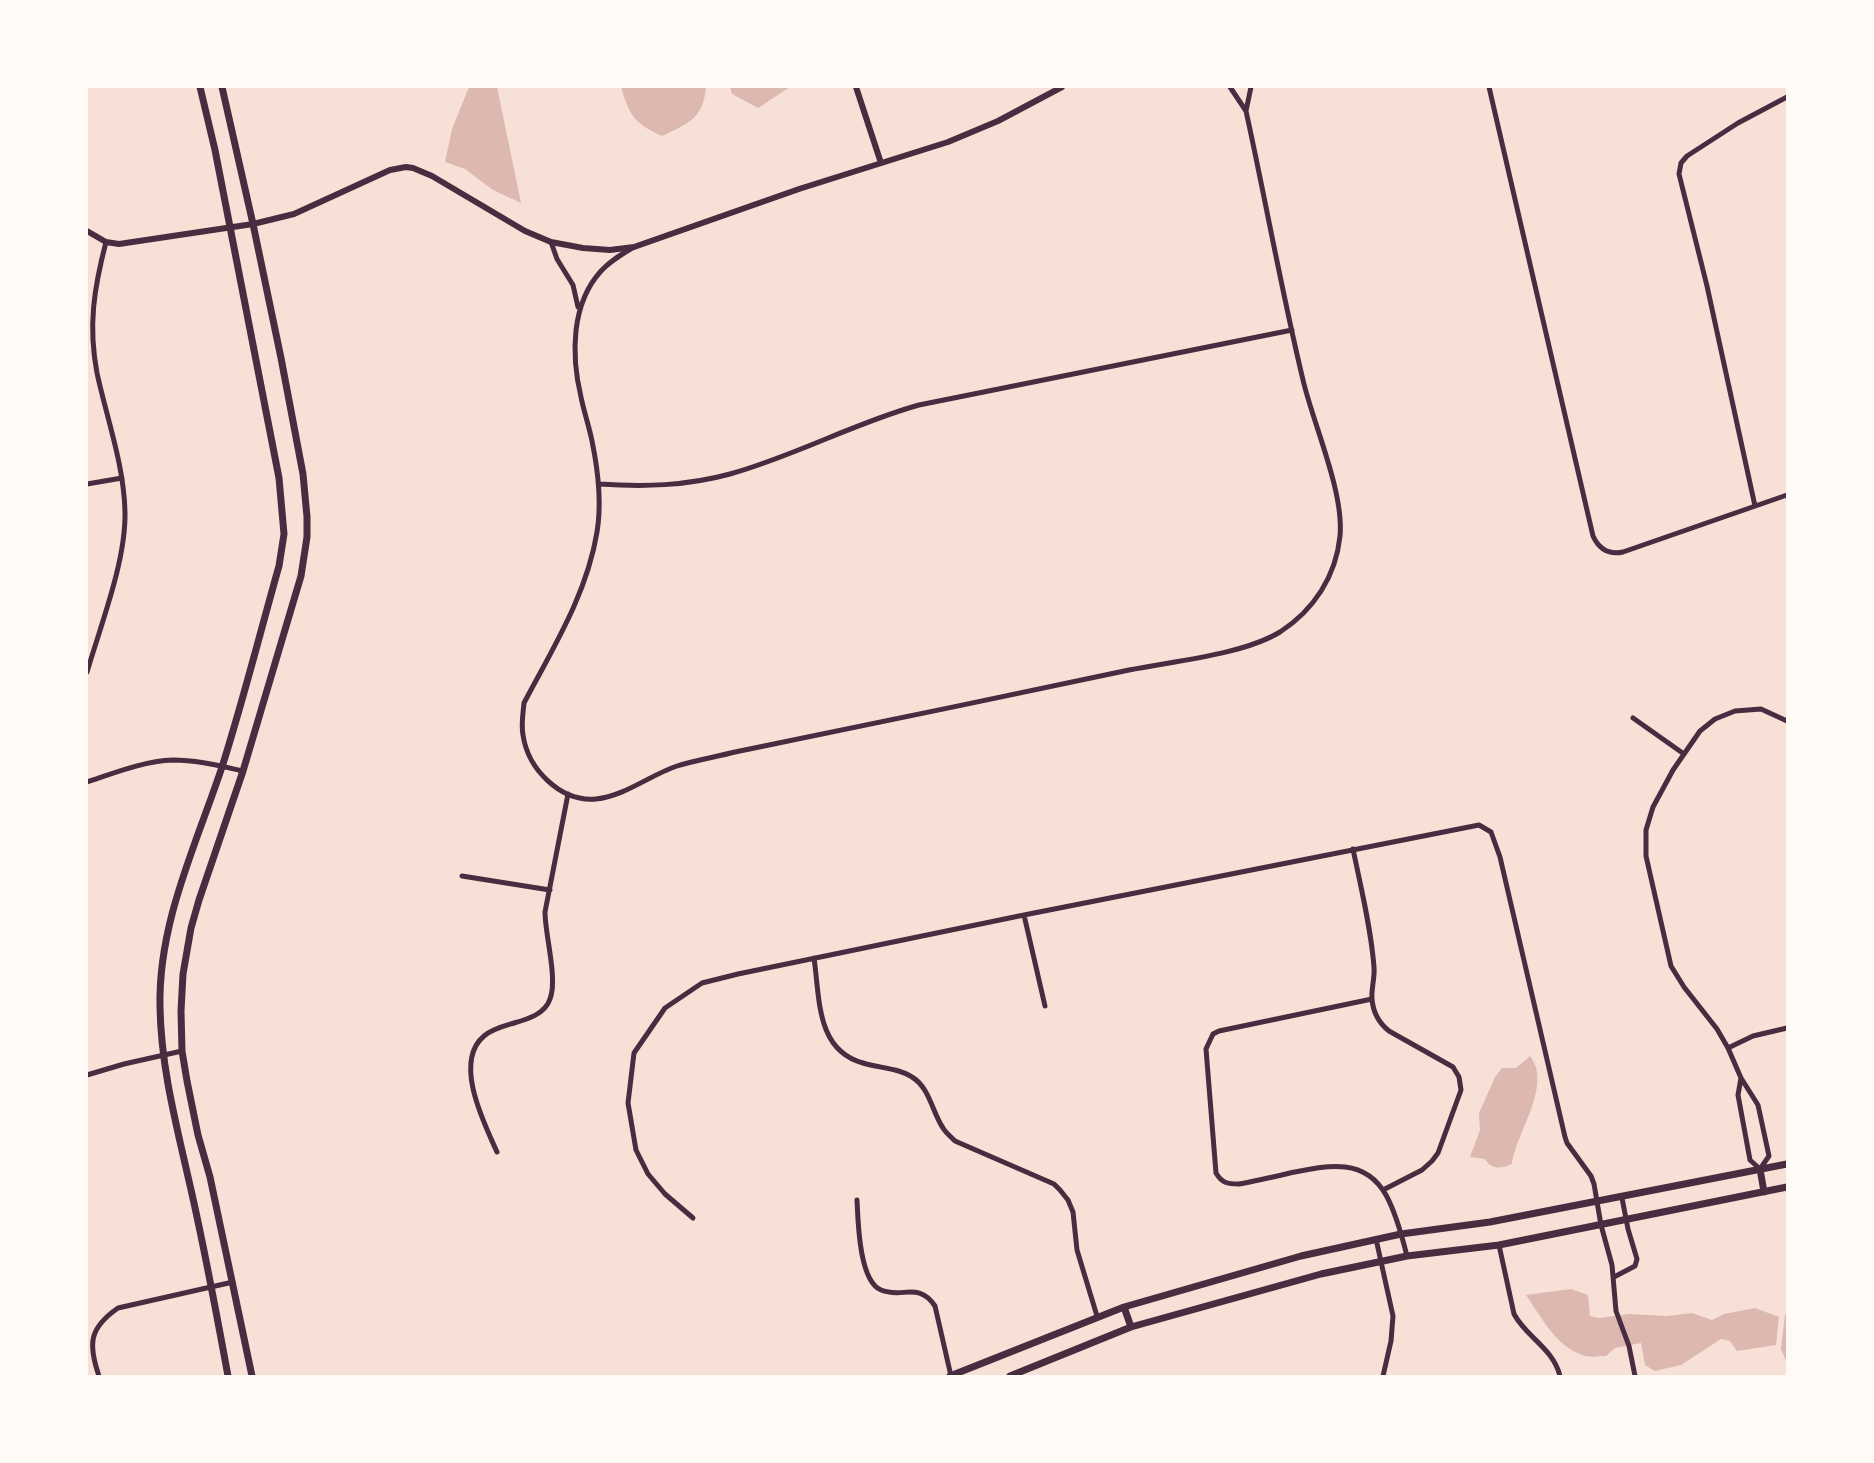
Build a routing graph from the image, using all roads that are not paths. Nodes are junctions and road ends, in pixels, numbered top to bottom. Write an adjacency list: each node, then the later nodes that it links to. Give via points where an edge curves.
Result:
1 (200, 87): 12 (main road)
2 (222, 87): 11 (main road)
3 (856, 87): 10 (street)
4 (1062, 87): 10 (street, via 976,131)
5 (1230, 87): 9 (street)
6 (1251, 87): 9 (street)
7 (1489, 87): 24 (street, via 1593,536 1600,548 1623,552)
8 (1787, 97): 24 (street, via 1687,156 1679,174)
9 (1246, 111): 19 (street)
10 (881, 163): 16 (street)
11 (253, 224): 12 (street); 15 (street, via 302,212 390,170 406,167 432,176); 31 (main road, via 303,474 307,527 301,576)
12 (230, 228): 14 (street, via 137,242); 30 (main road, via 279,478 284,534 279,567)
13 (87, 231): 14 (street)
14 (106, 242): 18 (street)
15 (551, 242): 16 (street, via 610,250); 17 (street, via 573,285)
16 (634, 247): 17 (street, via 602,270)
17 (579, 309): 22 (street, via 577,374)
18 (90, 330): 20 (street)
19 (1292, 330): 22 (street, via 919,405 731,474 643,486); 33 (street, via 1336,493 1340,534 1334,568 1321,592 1308,609 1278,633 1225,652 700,760 606,797 580,798)
20 (122, 478): 21 (street); 25 (street, via 125,512 120,553)
21 (87, 484)
22 (599, 484): 33 (street, via 598,529 591,561 579,597 524,703 522,720 531,759 540,773)
23 (1787, 495): 24 (street)
24 (1755, 506)
25 (89, 655): 26 (street)
26 (87, 672)
27 (1633, 717): 29 (street)
28 (1787, 721): 29 (street, via 1761,709 1735,711 1700,730)
29 (1684, 754): 42 (street, via 1649,816 1646,856 1671,966)
30 (222, 766): 31 (street); 32 (street, via 170,760); 44 (main road, via 171,918 162,966)
31 (243, 771): 43 (main road, via 191,928 183,974)
32 (87, 782)
33 (568, 794): 36 (street)
34 (1353, 849): 37 (street); 39 (street, via 1372,949); 55 (street, via 1473,825 1491,832 1500,856 1565,1137 1591,1176)
35 (462, 876): 36 (street)
36 (550, 890): 47 (street, via 545,928 553,978 551,998 538,1014 483,1036 471,1058 478,1109)
37 (1024, 915): 38 (street); 40 (street)
38 (814, 958): 56 (street, via 702,983 665,1008 634,1053 628,1103 636,1150 659,1188); 68 (street, via 825,1029 841,1053 861,1063 913,1077 928,1095 944,1130 956,1142 1054,1184 1068,1200 1077,1250)
39 (1372, 999): 51 (street, via 1381,1025 1449,1064 1461,1083 1460,1096 1438,1153 1422,1170); 51 (street, via 1219,1031 1213,1034 1206,1049 1216,1173 1221,1181 1239,1184 1326,1166 1344,1166 1370,1176)
40 (1045, 1006)
41 (1787, 1028): 42 (street)
42 (1728, 1048): 46 (street)
43 (182, 1051): 44 (street); 65 (main road)
44 (163, 1055): 45 (street); 66 (main road, via 171,1109)
45 (87, 1076)
46 (1741, 1078): 49 (street, via 1738,1095 1750,1160); 49 (street, via 1758,1105 1769,1156)
47 (497, 1152)
48 (1787, 1164): 49 (main road)
49 (1760, 1169): 52 (main road); 53 (main road)
50 (1787, 1187): 52 (main road)
51 (1383, 1190): 59 (street)
52 (1764, 1192): 57 (main road)
53 (1622, 1198): 55 (main road); 57 (street)
54 (857, 1200): 73 (street, via 866,1273 884,1292 921,1293 929,1297 935,1306)
55 (1598, 1203): 58 (street); 59 (main road)
56 (693, 1218)
57 (1626, 1220): 58 (main road); 64 (street, via 1637,1259 1635,1266)
58 (1601, 1225): 61 (main road); 64 (street)
59 (1401, 1234): 60 (main road); 62 (street)
60 (1376, 1239): 63 (street); 67 (main road, via 1301,1256)
61 (1499, 1245): 62 (main road); 76 (street, via 1518,1323 1549,1354)
62 (1407, 1257): 63 (main road)
63 (1380, 1262): 69 (main road, via 1321,1274); 75 (street, via 1393,1316)
64 (1614, 1277): 77 (street, via 1616,1311)
65 (233, 1282): 66 (street); 72 (main road)
66 (212, 1287): 70 (street, via 118,1308 105,1317 93,1338); 71 (main road)
67 (1124, 1307): 68 (main road); 69 (main road)
68 (1097, 1316): 73 (main road)
69 (1131, 1327): 74 (main road)
70 (99, 1376)
71 (228, 1376)
72 (252, 1376)
73 (950, 1376)
74 (1010, 1376)
75 (1383, 1376)
76 (1560, 1376)
77 (1635, 1376)

